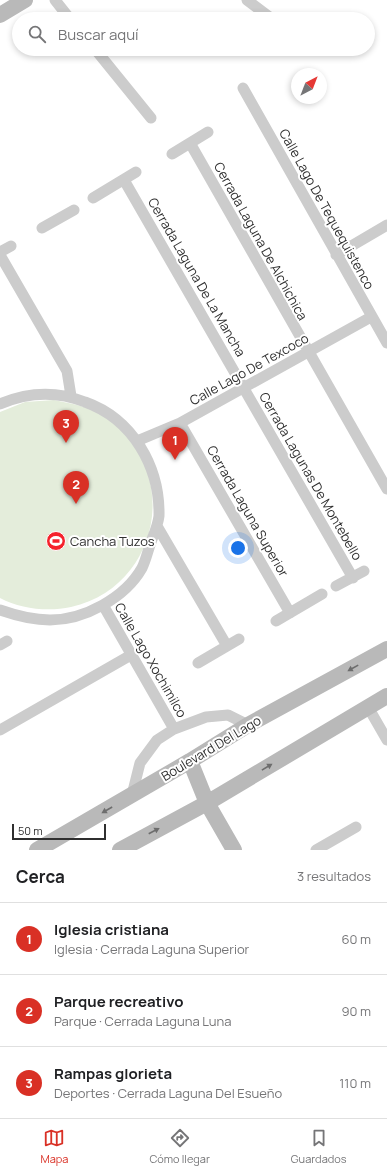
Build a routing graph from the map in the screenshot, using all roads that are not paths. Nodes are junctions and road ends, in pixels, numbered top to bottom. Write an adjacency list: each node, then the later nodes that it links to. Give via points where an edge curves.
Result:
1 (25, 0): 6 (street)
2 (55, 0): 4 (street)
3 (247, 0): 5 (street)
4 (64, 12)
5 (263, 12)
6 (0, 15)
7 (101, 56): 9 (street)
8 (243, 88): 21 (street, Calle Lago De Tequequistenco)
9 (151, 118)
10 (208, 132): 11 (street)
11 (190, 143): 12 (street); 25 (street, Cerrada Laguna De Alchichica)
12 (172, 154)
13 (136, 172): 14 (street)
14 (124, 180): 15 (street); 26 (street, Cerrada Laguna De La Mancha)
15 (93, 198)
16 (74, 210): 18 (street)
17 (387, 225): 21 (street)
18 (42, 228)
19 (11, 246): 20 (street)
20 (0, 252)
21 (336, 254): 23 (street, Calle Lago De Tequequistenco)
22 (0, 255): 27 (street, via 67,371)
23 (371, 317): 24 (street, Calle Lago De Tequequistenco); 25 (street, Calle Lago De Texcoco)
24 (387, 343)
25 (308, 352): 26 (street, Calle Lago De Texcoco); 31 (street, Cerrada Laguna De Alchichica)
26 (245, 387): 29 (street, Calle Lago De Texcoco); 34 (street, Cerrada Lagunas De Montebello)
27 (71, 396): 28 (street, via 42,393 13,398); 30 (street, via 102,409 119,421)
28 (0, 404)
29 (180, 423): 30 (street, Calle Lago De Texcoco); 39 (street, Cerrada Laguna Superior)
30 (137, 441): 32 (street, via 151,464 158,490)
31 (387, 489)
32 (157, 526): 37 (street, via 142,568 125,589); 42 (street)
33 (364, 571): 34 (street, Cerrada Lagunas De Montebello)
34 (353, 578): 35 (street, Cerrada Lagunas De Montebello)
35 (336, 586)
36 (322, 594): 39 (street)
37 (103, 605): 38 (street, via 78,616 52,620 25,618); 44 (street, Calle Lago Xochimilco)
38 (0, 610)
39 (290, 613): 40 (street)
40 (276, 621)
41 (239, 639): 42 (street)
42 (227, 646): 45 (street)
43 (387, 649): 48 (street, Boulevard Del Lago, one-way to 48)
44 (131, 655): 49 (street, Calle Lago Xochimilco); 50 (street)
45 (198, 663)
46 (387, 696): 47 (street)
47 (368, 707): 51 (street); 54 (street, one-way to 47)
48 (248, 725): 49 (street, via 228,715 206,717); 52 (street, Boulevard Del Lago)
49 (174, 729): 53 (street, via 157,740 140,763)
50 (0, 730)
51 (387, 740)
52 (190, 761): 53 (street, Boulevard Del Lago); 54 (street)
53 (132, 795): 58 (street, Boulevard Del Lago, one-way to 58)
54 (207, 803): 57 (street, one-way to 54); 59 (street)
55 (356, 827): 56 (street)
56 (337, 845): 60 (street)
57 (122, 849)
58 (37, 850)
59 (234, 850)
60 (316, 850)

